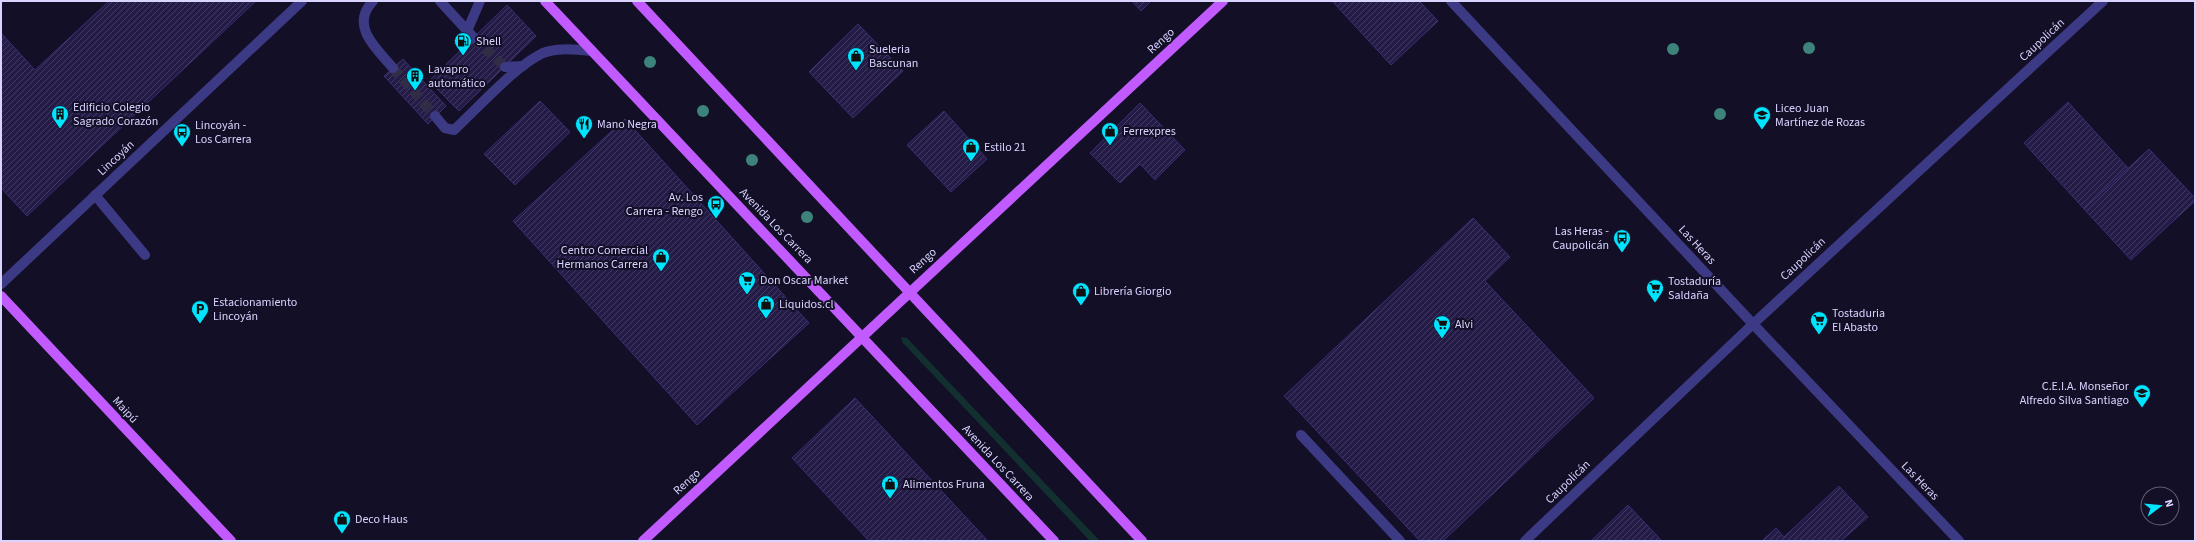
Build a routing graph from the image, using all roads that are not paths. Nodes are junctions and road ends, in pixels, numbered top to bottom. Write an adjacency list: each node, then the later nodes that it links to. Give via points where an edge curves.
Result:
1 (302, 1): 15 (street, Lincoyán)
2 (373, 1): 13 (street, via 364,13 365,33)
3 (440, 1): 4 (street, via 470,35)
4 (480, 1)
5 (545, 1): 10 (main road, Avenida Los Carrera)
6 (637, 1): 18 (main road)
7 (1223, 1): 18 (main road, Rengo)
8 (1451, 1): 20 (street, Las Heras)
9 (2103, 1): 20 (street, Caupolicán)
10 (592, 51): 11 (street, via 559,49 544,53); 21 (main road, Avenida Los Carrera)
11 (523, 66): 12 (street); 14 (street, via 454,130 445,128)
12 (504, 67)
13 (393, 68)
14 (435, 116)
15 (95, 195): 16 (street); 17 (street, Lincoyán)
16 (145, 255)
17 (1, 284)
18 (910, 292): 21 (main road, Rengo); 26 (main road)
19 (1, 296): 23 (main road, Maipú)
20 (1753, 324): 28 (street, Caupolicán); 29 (street, Las Heras)
21 (862, 336): 24 (main road, Rengo); 25 (main road, Avenida Los Carrera)
22 (1301, 435): 27 (street)
23 (231, 541)
24 (643, 541)
25 (1054, 541)
26 (1142, 541)
27 (1400, 541)
28 (1525, 541)
29 (1959, 541)

